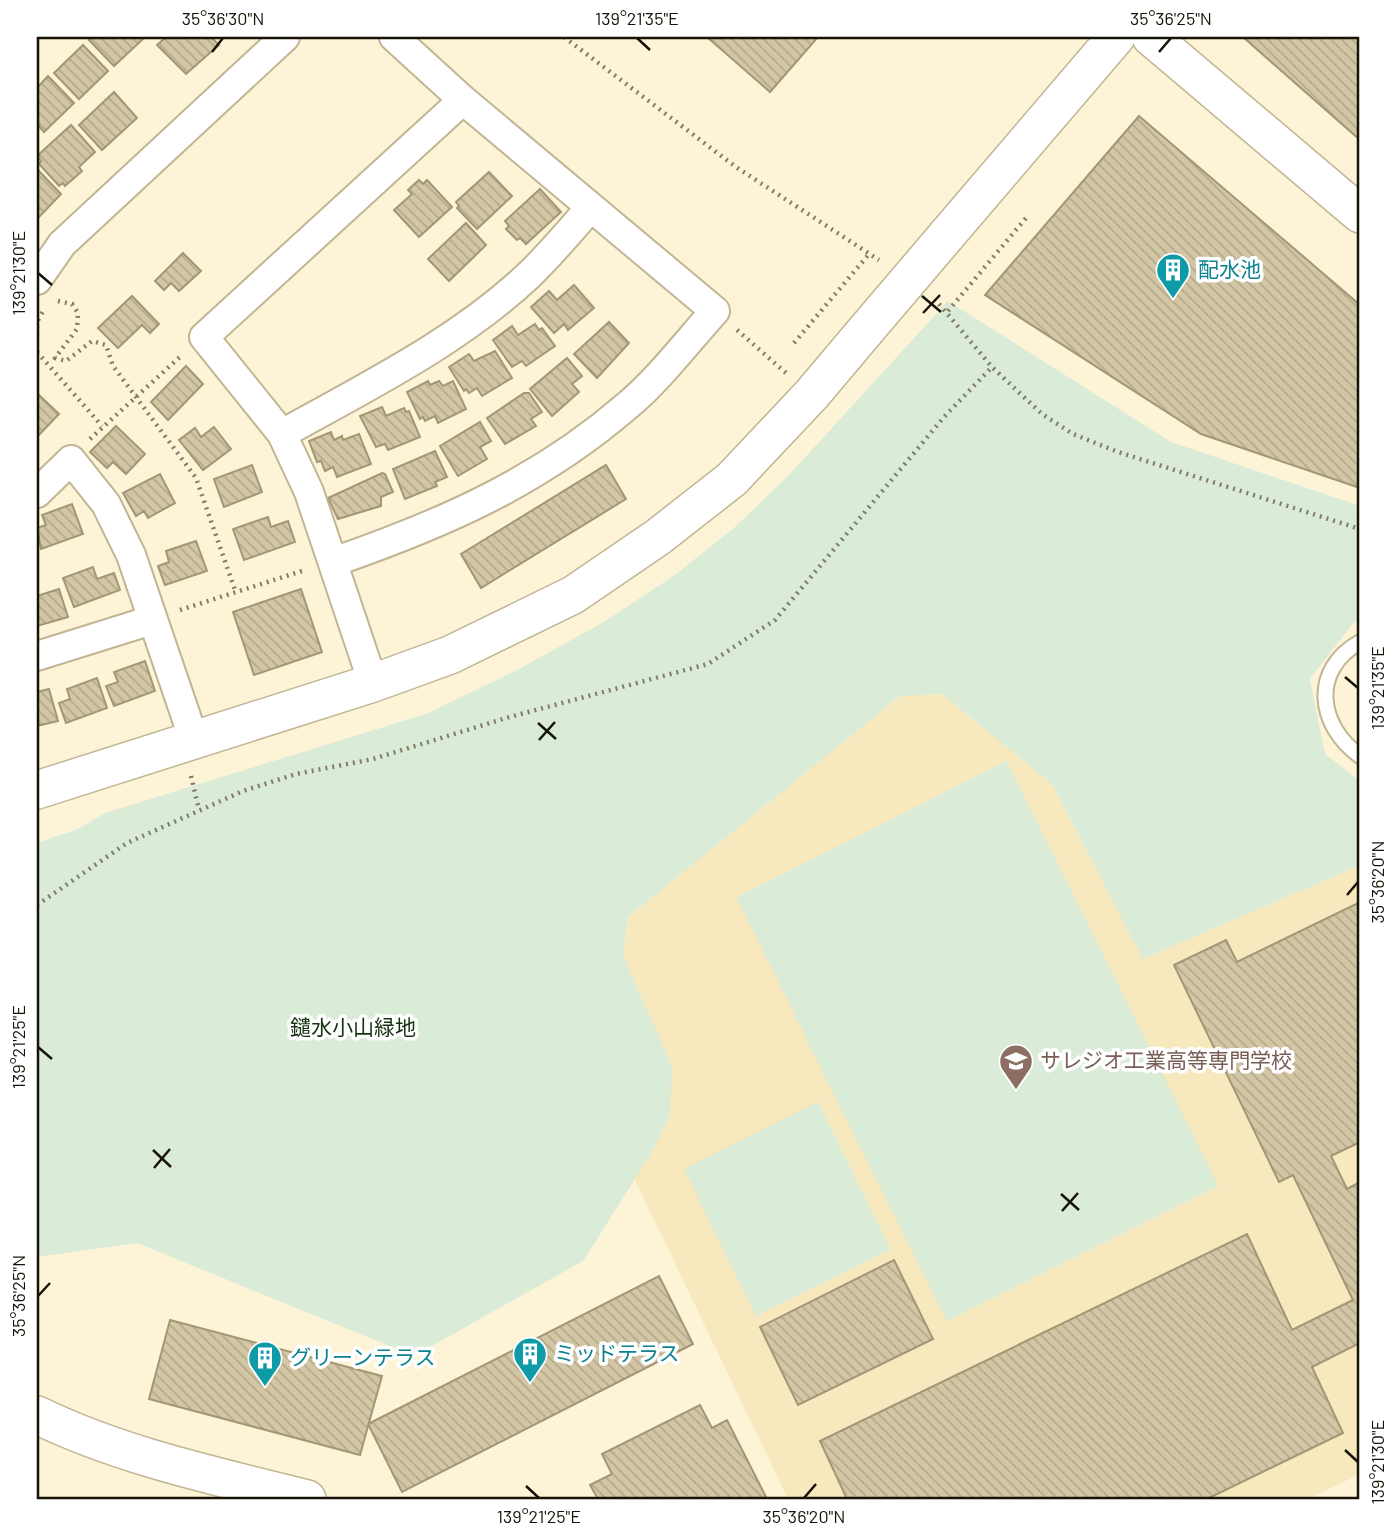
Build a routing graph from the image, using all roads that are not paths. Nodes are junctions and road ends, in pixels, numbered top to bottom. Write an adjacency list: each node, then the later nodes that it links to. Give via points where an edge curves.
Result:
1 (285, 37): 8 (street, via 62,244)
2 (394, 37): 5 (street)
3 (1116, 37): 15 (street, bridge, via 747,463 659,537 573,595 450,655)
4 (1151, 37): 7 (street)
5 (463, 100): 6 (street); 9 (street, via 204,337)
6 (590, 208): 9 (street, via 529,275 489,309); 11 (street, via 715,311 630,403 541,471 457,514)
7 (1360, 214)
8 (37, 280)
9 (282, 434): 11 (street, via 309,492)
10 (37, 493): 12 (street, via 71,460 120,530)
11 (333, 562): 15 (street)
12 (152, 620): 14 (street); 16 (street)
13 (1360, 642): 17 (lane, via 1340,658 1329,677 1325,702 1330,724 1342,743)
14 (37, 656)
15 (373, 683): 16 (street)
16 (194, 740): 18 (street)
17 (1360, 756)
18 (37, 790)
19 (37, 1415): 20 (street, via 121,1449)
20 (307, 1499)

